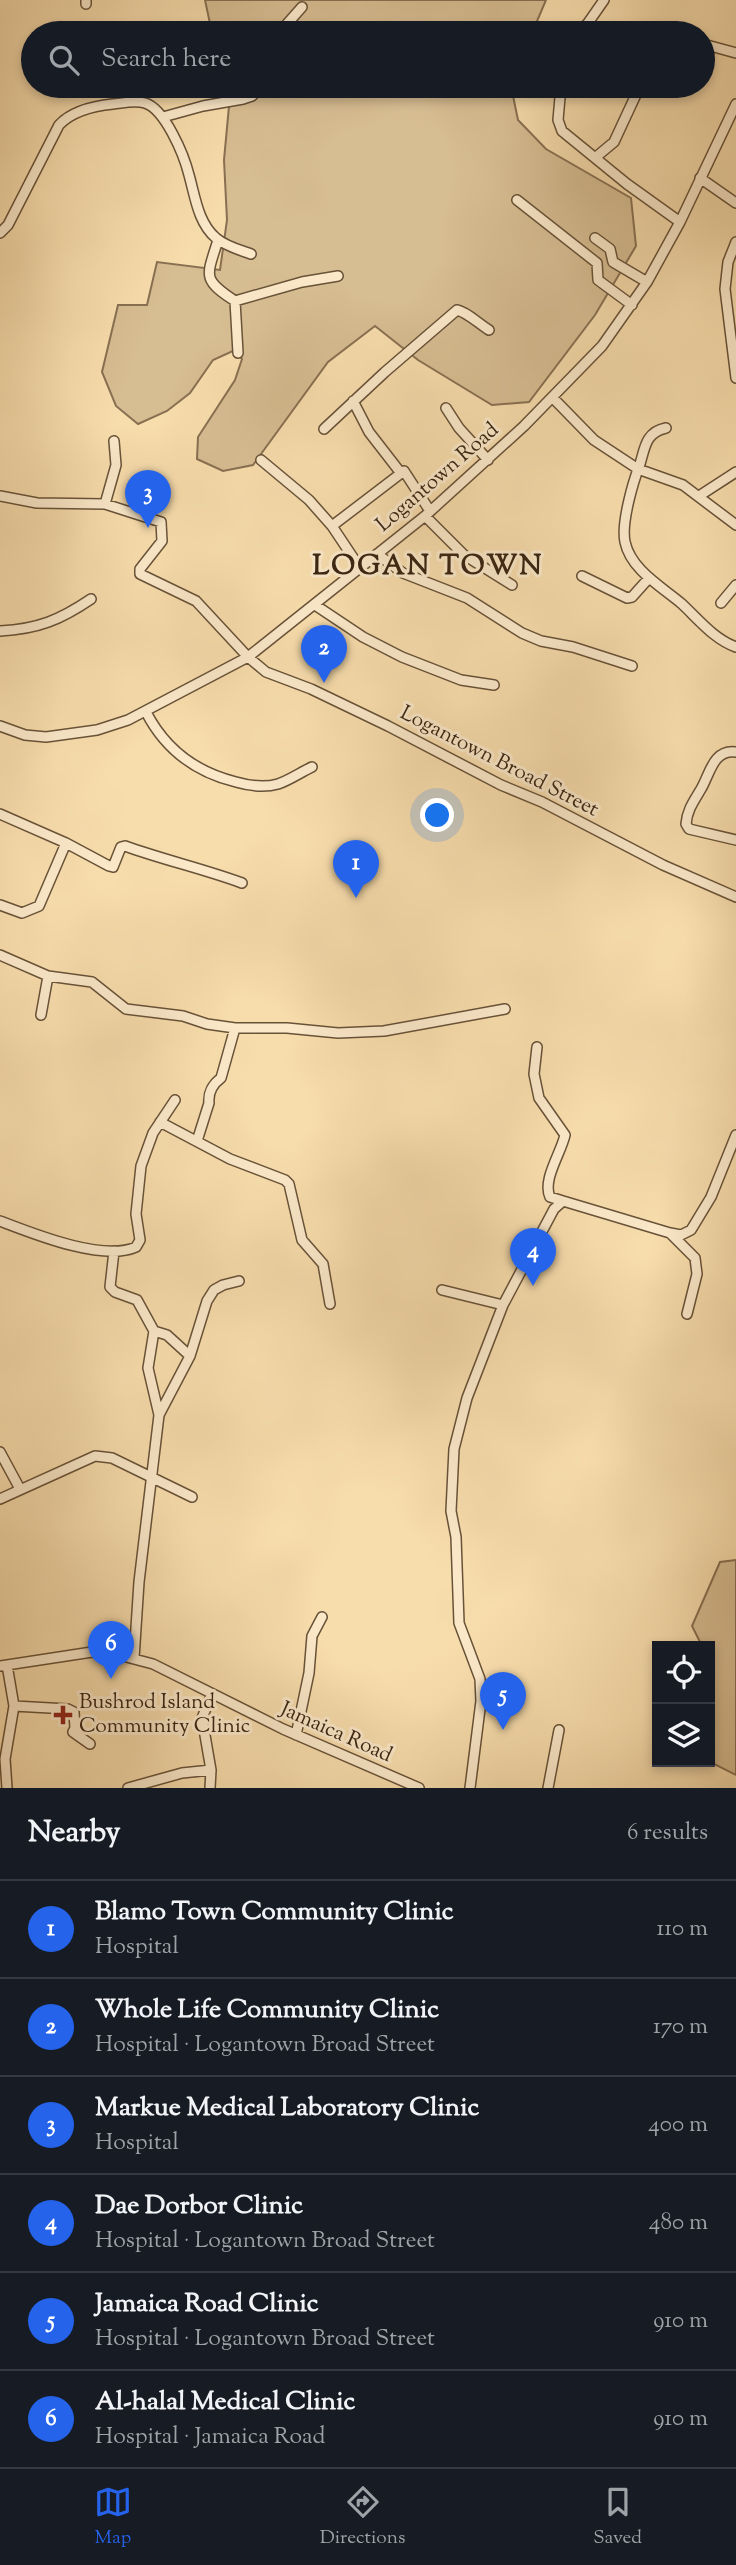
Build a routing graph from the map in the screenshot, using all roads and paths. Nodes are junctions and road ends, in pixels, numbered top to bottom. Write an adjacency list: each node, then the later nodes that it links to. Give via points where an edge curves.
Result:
1 (604, 0): 4 (street)
2 (302, 7): 3 (street)
3 (290, 21)
4 (590, 21)
5 (715, 47): 6 (street)
6 (736, 53)
7 (246, 98): 11 (street)
8 (560, 98): 12 (street, via 560,127)
9 (634, 98): 12 (street, via 614,142)
10 (736, 104): 13 (street, Logantown Road)
11 (163, 117): 17 (street, via 152,106 135,102 108,104 66,117); 19 (street, via 182,155 201,215)
12 (596, 157): 16 (street)
13 (700, 178): 15 (street); 16 (street, Logantown Road)
14 (517, 200): 26 (street, via 597,264 598,280)
15 (736, 203)
16 (680, 222): 24 (street, Logantown Road)
17 (0, 233)
18 (595, 238): 24 (street, via 610,249 616,264)
19 (218, 240): 21 (street); 25 (street, via 208,274 211,283)
20 (736, 242): 22 (street)
21 (251, 254)
22 (733, 258): 31 (street, via 726,289)
23 (338, 276): 25 (street)
24 (647, 282): 26 (street, Logantown Road)
25 (235, 300): 29 (street)
26 (632, 305): 32 (street, Logantown Road, via 602,346)
27 (489, 330): 30 (street, via 457,310)
28 (394, 347): 30 (street)
29 (238, 353)
30 (402, 356): 33 (street)
31 (736, 378)
32 (552, 397): 39 (street, Logantown Road); 40 (street, via 594,440)
33 (353, 401): 36 (street); 41 (street, via 369,432)
34 (446, 408): 39 (street)
35 (666, 428): 40 (street, via 648,438)
36 (324, 429)
37 (114, 441): 45 (street, via 116,465)
38 (261, 460): 48 (street)
39 (488, 460): 46 (street, Logantown Road)
40 (638, 469): 44 (street, via 674,480); 52 (street, via 625,543)
41 (400, 472): 46 (street, via 407,474); 48 (street)
42 (736, 472): 44 (street)
43 (0, 496): 45 (street, via 37,503)
44 (699, 496): 47 (street)
45 (105, 504): 60 (street, Logantown Broad Street, via 161,522 162,541 140,573 196,601)
46 (428, 513): 49 (street, Logantown Road); 53 (street, via 464,555)
47 (736, 525)
48 (332, 526): 50 (street)
49 (377, 554): 50 (street, Logantown Road); 61 (street, via 403,573 467,598 541,641)
50 (360, 568): 57 (street, Logantown Road)
51 (582, 576): 52 (street, via 627,598)
52 (649, 578): 59 (street, via 713,634)
53 (512, 585)
54 (736, 585): 56 (street)
55 (91, 599): 58 (street, via 45,624)
56 (721, 603)
57 (315, 605): 60 (street, Logantown Road); 62 (street, via 402,657 461,680)
58 (0, 631)
59 (736, 647)
60 (248, 657): 63 (street, Logantown Road); 71 (street, Logantown Broad Street, via 266,671)
61 (632, 666)
62 (494, 685)
63 (146, 712): 64 (street, Logantown Road, via 113,726 55,736 25,735); 66 (street, via 178,754 216,776 260,787 279,784)
64 (0, 726)
65 (736, 752): 68 (street, via 728,751 711,765 690,805 686,824 689,829)
66 (312, 767)
67 (0, 814): 69 (street)
68 (736, 840)
69 (66, 843): 70 (street, via 113,867 125,846); 72 (street, via 39,906 22,913)
70 (242, 883)
71 (736, 897)
72 (0, 905)
73 (0, 956): 74 (street)
74 (48, 976): 76 (street); 77 (street, via 92,982 126,1009)
75 (505, 1009): 77 (street, via 384,1031)
76 (41, 1015)
77 (235, 1028): 82 (street, via 221,1078 208,1097)
78 (537, 1047): 83 (street, via 535,1088 565,1135 548,1192)
79 (175, 1100): 80 (street)
80 (160, 1122): 82 (street); 86 (street, via 141,1166 136,1214 140,1240 136,1247)
81 (736, 1135): 85 (street, via 711,1197 691,1230 681,1235)
82 (197, 1142): 89 (street, via 289,1184 302,1240 323,1264)
83 (563, 1202): 85 (street); 90 (street, via 554,1209)
84 (0, 1221): 86 (street, via 92,1251)
85 (670, 1233): 91 (street, via 695,1258 697,1274)
86 (114, 1251): 92 (street, via 110,1287 137,1300)
87 (239, 1281): 93 (street, via 214,1290)
88 (442, 1290): 90 (street)
89 (330, 1304)
90 (503, 1305): 113 (street, via 467,1398 454,1449 450,1511 458,1559 459,1623 480,1679)
91 (687, 1314)
92 (154, 1331): 93 (street, via 167,1335); 94 (street, via 148,1368)
93 (190, 1356): 94 (street)
94 (159, 1415): 96 (street)
95 (0, 1452): 97 (street)
96 (153, 1477): 97 (street, via 112,1458 95,1456); 98 (street); 101 (street)
97 (20, 1489): 99 (street)
98 (192, 1497)
99 (0, 1499)
100 (322, 1617): 106 (street, via 312,1636)
101 (134, 1658): 102 (street, Jamaica Road, via 92,1652); 103 (street, Jamaica Road)
102 (3, 1665): 104 (street)
103 (212, 1694): 106 (street, Jamaica Road); 108 (street, via 202,1718)
104 (14, 1706): 107 (street, via 68,1709 74,1712 73,1732); 109 (street, via 5,1759)
105 (559, 1730): 114 (street)
106 (296, 1735): 112 (street, Jamaica Road)
107 (90, 1744)
108 (211, 1770): 110 (street); 111 (street)
109 (7, 1788)
110 (128, 1788)
111 (210, 1788)
112 (419, 1788)
113 (470, 1788)
114 (548, 1788)

